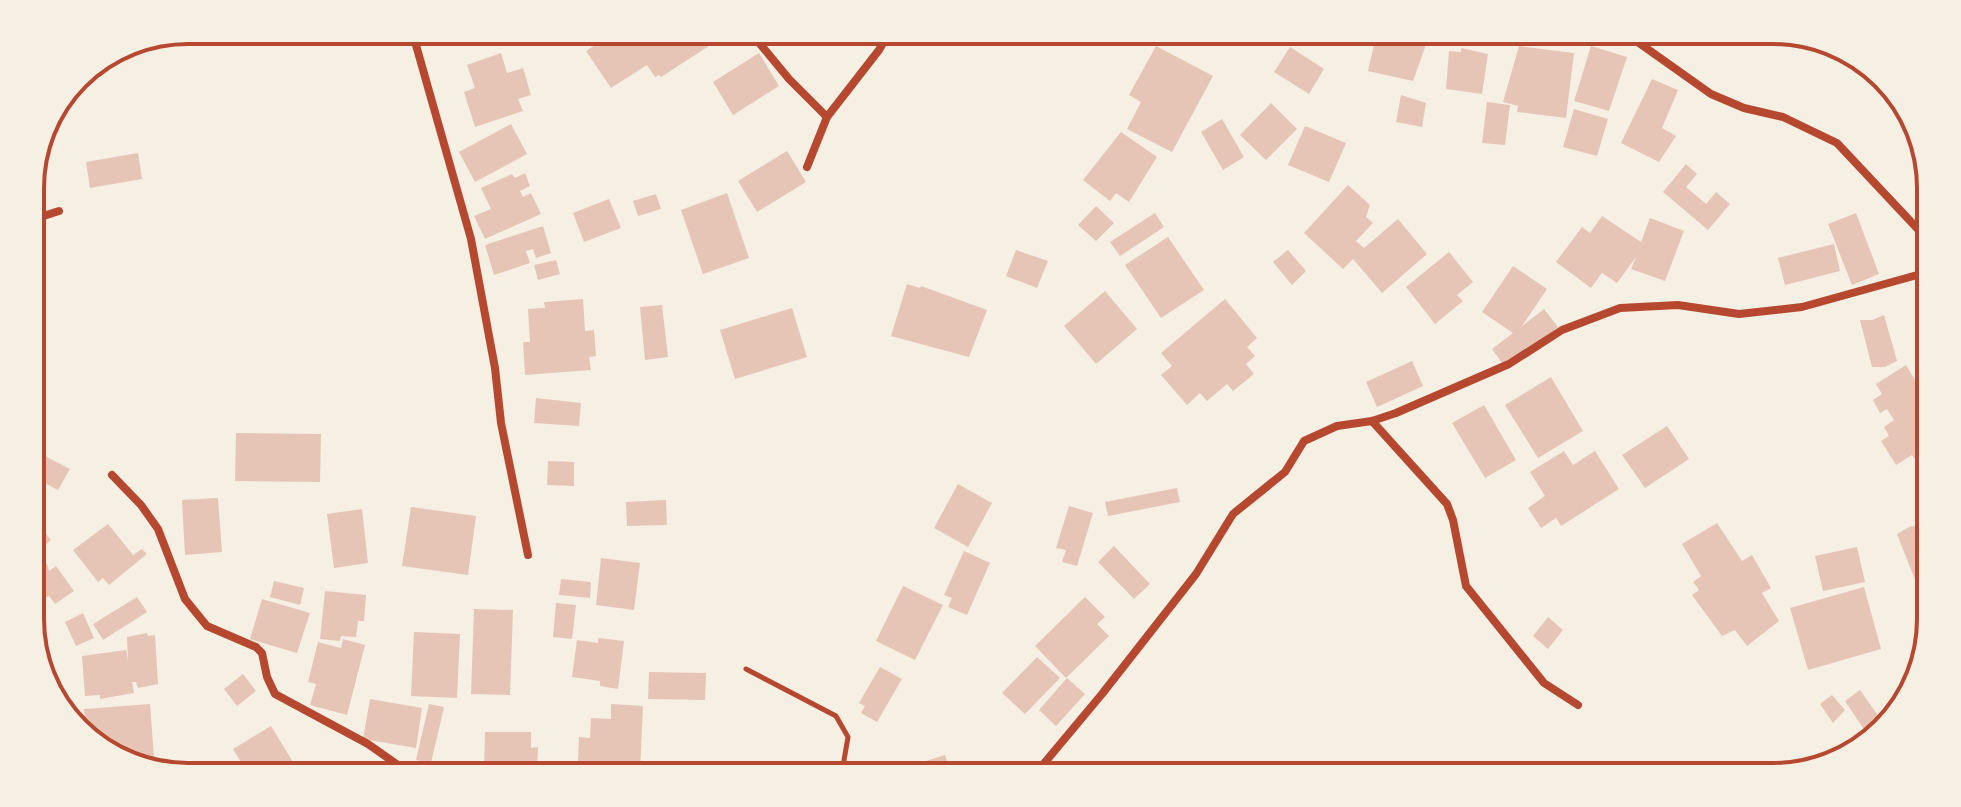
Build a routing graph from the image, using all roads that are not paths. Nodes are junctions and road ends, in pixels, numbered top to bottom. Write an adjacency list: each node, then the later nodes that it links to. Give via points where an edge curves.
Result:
1 (416, 44): 13 (street, via 471,239)
2 (760, 44): 5 (street)
3 (882, 44): 5 (street)
4 (1640, 44): 9 (street, via 1711,94 1783,117 1837,143)
5 (827, 117): 6 (street)
6 (807, 167)
7 (59, 211): 8 (street)
8 (44, 216)
9 (1917, 228)
10 (1917, 275): 11 (street, via 1802,307 1739,314 1678,305 1620,308 1562,330 1509,364)
11 (1372, 421): 14 (street, via 1447,504 1466,586 1482,609 1544,683); 16 (street, via 1337,426 1304,441 1285,472 1233,514 1196,574)
12 (112, 475): 15 (street, via 158,529 185,599 207,626 262,653 275,694)
13 (528, 555)
14 (1578, 705)
15 (395, 763)
16 (1044, 763)

